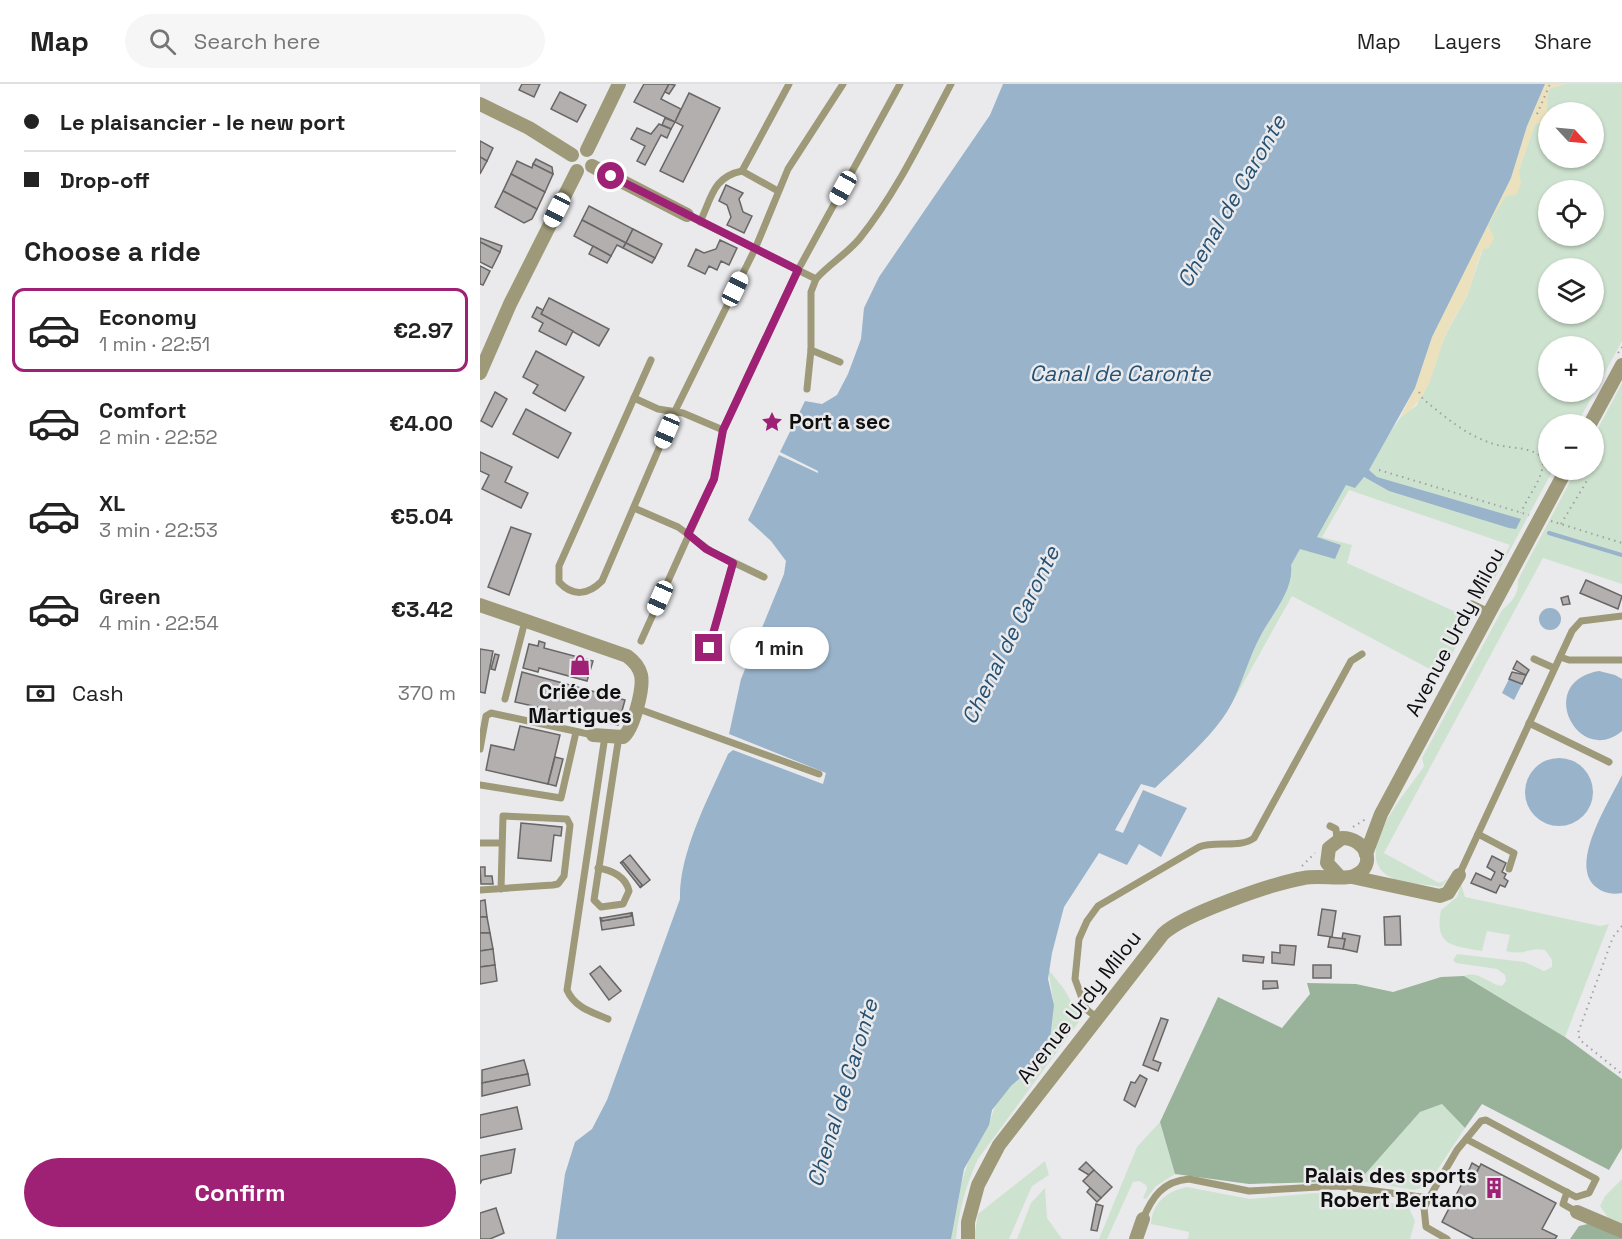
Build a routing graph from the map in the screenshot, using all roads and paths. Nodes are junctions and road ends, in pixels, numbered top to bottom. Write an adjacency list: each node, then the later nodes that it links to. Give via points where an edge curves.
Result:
1 (619, 84): 9 (street)
2 (789, 84): 13 (lane)
3 (843, 84): 14 (lane, via 797,152)
4 (900, 84): 18 (lane)
5 (951, 84): 19 (lane, via 896,186 870,224)
6 (1550, 84): 8 (path)
7 (480, 104): 10 (street)
8 (1537, 114)
9 (586, 150): 10 (street, via 577,150); 11 (street, via 594,159)
10 (572, 155): 12 (street, via 571,164)
11 (592, 166): 12 (street, via 584,172); 15 (street)
12 (577, 171): 24 (street)
13 (742, 171): 14 (lane); 16 (lane, via 720,180)
14 (778, 191): 17 (lane)
15 (687, 215): 16 (lane)
16 (700, 222): 17 (lane)
17 (755, 249): 18 (lane); 28 (lane)
18 (798, 270): 19 (lane); 30 (lane)
19 (816, 279): 20 (lane, via 810,292)
20 (811, 350): 22 (lane); 25 (lane)
21 (651, 360): 27 (lane)
22 (840, 362)
23 (1622, 365): 29 (street)
24 (480, 373)
25 (807, 388)
26 (1419, 392): 35 (path, via 1468,433 1494,444 1529,450 1543,458 1532,494)
27 (634, 398): 28 (lane, via 658,409); 34 (lane, via 559,566 559,582 564,587 584,593 593,591 602,581)
28 (675, 411): 30 (lane); 34 (lane)
29 (1595, 414)
30 (723, 430): 38 (lane, via 714,479)
31 (1379, 470): 35 (path)
32 (1561, 480): 36 (street, Avenue Urdy Milou)
33 (1587, 480): 37 (path)
34 (634, 508): 38 (lane)
35 (1521, 513): 36 (path)
36 (1540, 518): 37 (path); 44 (street, Avenue Urdy Milou)
37 (1561, 524): 39 (path)
38 (688, 534): 40 (lane); 47 (lane)
39 (1622, 543)
40 (733, 563): 41 (lane); 48 (lane)
41 (764, 578)
42 (1472, 604): 44 (lane)
43 (480, 605): 46 (street)
44 (1489, 612): 63 (street, Avenue Urdy Milou)
45 (1622, 616): 50 (lane, via 1581,621)
46 (525, 621): 54 (lane); 55 (street, via 634,661 642,684)
47 (641, 641)
48 (709, 648)
49 (1362, 654): 80 (lane, via 1351,661 1254,838 1199,847 1094,910 1079,939 1075,973 1086,1009)
50 (1560, 657): 52 (lane); 53 (lane)
51 (1534, 659): 53 (lane)
52 (1622, 660)
53 (1554, 668): 56 (lane)
54 (505, 699)
55 (636, 708): 58 (street, via 623,737); 61 (lane)
56 (1529, 723): 60 (lane); 65 (lane)
57 (576, 732): 58 (lane); 59 (lane, via 491,713 486,716); 62 (lane, via 561,798)
58 (606, 736): 71 (lane); 81 (lane, via 567,990 580,1007)
59 (480, 749)
60 (1609, 762)
61 (819, 774)
62 (480, 785)
63 (1376, 813): 64 (path, via 1359,826); 66 (street, Avenue Urdy Milou); 70 (street, Avenue Urdy Milou)
64 (1334, 832): 66 (street); 69 (street, via 1329,848)
65 (1478, 834): 72 (lane, via 1514,853); 74 (lane)
66 (1351, 838): 70 (street, via 1361,843)
67 (480, 843): 68 (lane)
68 (501, 843): 77 (lane); 77 (lane, via 501,820 506,814 563,818 570,825 564,876 558,884)
69 (1322, 854): 73 (street, Avenue Urdy Milou); 73 (path, via 1305,864); 75 (street, via 1329,867)
70 (1367, 857): 75 (street, via 1360,872); 76 (street, via 1374,875)
71 (598, 868): 71 (lane, via 595,904 623,904 628,887 615,873)
72 (1509, 869)
73 (1298, 874): 75 (street, Avenue Urdy Milou); 80 (street, Avenue Urdy Milou, via 1175,924 1154,944)
74 (1459, 875): 76 (street, Avenue Urdy Milou, via 1445,895)
75 (1346, 877): 76 (street, Avenue Urdy Milou)
76 (1390, 885)
77 (501, 889): 78 (lane)
78 (480, 890)
79 (1622, 926): 82 (path, via 1613,937 1578,1033 1580,1040)
80 (1096, 1017): 89 (street, Avenue Urdy Milou, via 999,1145 978,1185 968,1222)
81 (608, 1019)
82 (1622, 1074)
83 (1466, 1139): 84 (lane); 84 (lane, via 1480,1121 1486,1120 1596,1179 1587,1194 1578,1197); 85 (lane)
84 (1567, 1192): 86 (lane, via 1563,1203)
85 (1429, 1198): 87 (lane, via 1337,1186 1249,1191 1189,1179 1160,1190); 91 (lane, via 1424,1208 1426,1227)
86 (1577, 1212): 88 (street)
87 (1143, 1220): 90 (street)
88 (1622, 1231)
89 (968, 1239)
90 (1136, 1239)
91 (1447, 1239)

